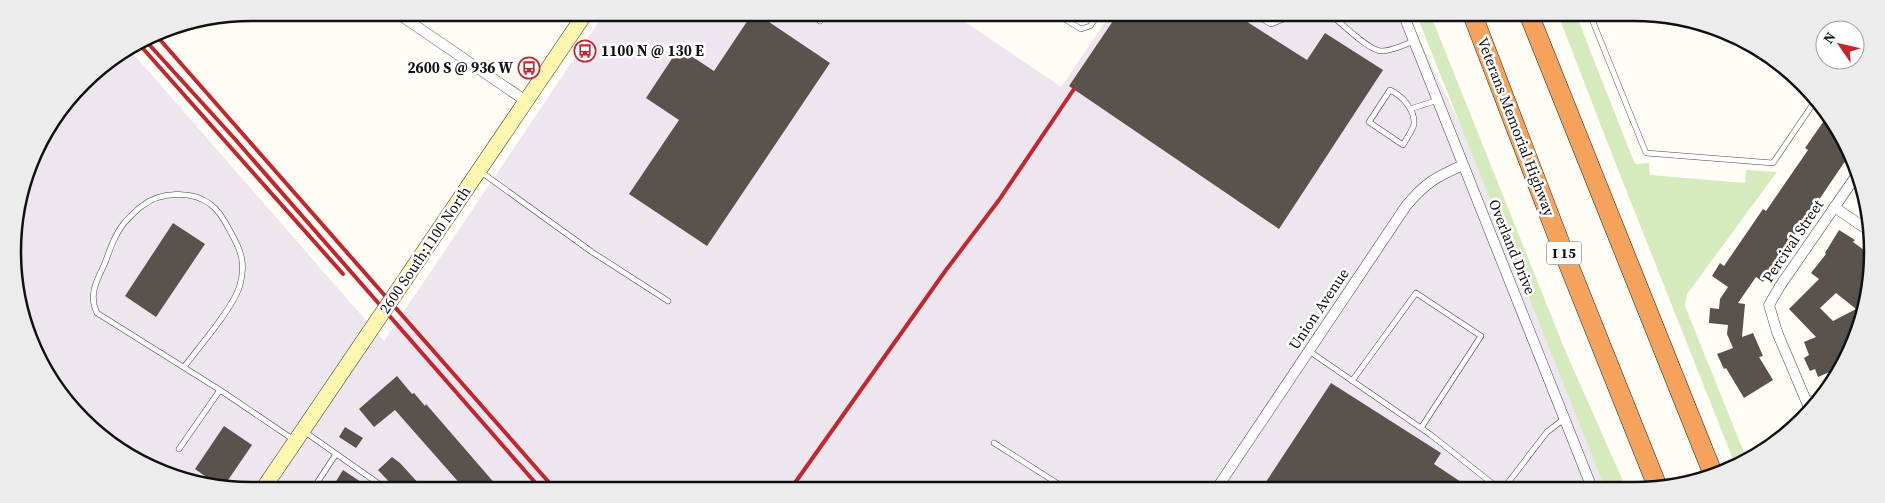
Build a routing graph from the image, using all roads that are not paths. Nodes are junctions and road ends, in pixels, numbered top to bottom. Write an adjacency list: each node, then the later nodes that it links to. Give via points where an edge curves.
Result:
1 (409, 21): 15 (street)
2 (579, 21): 15 (main road, 2600 South;1100 North)
3 (1068, 21): 4 (lane, via 1081,29)
4 (1094, 21)
5 (1266, 21): 6 (lane, via 1271,24)
6 (1278, 21)
7 (1338, 21): 13 (lane, via 1380,51)
8 (1406, 21): 13 (street, Overland Drive)
9 (1475, 21): 37 (highway, Veterans Memorial Highway / I 15)
10 (1532, 21): 18 (highway)
11 (1539, 21): 18 (highway)
12 (1594, 21): 16 (lane, via 1646,153 1773,163)
13 (1414, 41): 14 (street, Overland Drive)
14 (1438, 100): 17 (lane); 19 (street, Overland Drive)
15 (526, 101): 20 (main road, 2600 South;1100 North)
16 (1812, 106)
17 (1410, 109): 17 (lane, via 1402,97 1390,90 1369,122 1403,145 1414,125)
18 (1570, 116): 36 (highway)
19 (1463, 165): 25 (street, Union Avenue, via 1434,178 1416,193); 30 (street, Overland Drive)
20 (479, 171): 24 (lane, via 592,252); 32 (main road, 2600 South;1100 North)
21 (1853, 180): 22 (street, Percival Street)
22 (1834, 207): 23 (street); 29 (street, Percival Street, via 1769,305)
23 (1862, 226)
24 (668, 301)
25 (1309, 351): 27 (lane); 42 (street, Union Avenue)
26 (184, 367): 26 (lane, via 97,313 93,304 94,289 115,237 125,222 142,205 184,194 211,204 223,217 241,250 243,265 240,286 230,307); 28 (lane)
27 (1352, 381): 31 (lane); 31 (lane, via 1416,293 1481,336)
28 (220, 390): 32 (lane); 34 (lane)
29 (1807, 403)
30 (1565, 419): 44 (lane, via 1547,432); 45 (street, Overland Drive)
31 (1421, 428): 43 (lane)
32 (300, 436): 35 (lane); 38 (main road, 2600 South;1100 North)
33 (994, 443): 41 (lane)
34 (179, 449)
35 (336, 454): 39 (lane); 40 (lane)
36 (1711, 469)
37 (1655, 481)
38 (268, 482)
39 (318, 482)
40 (376, 482)
41 (1054, 482)
42 (1221, 482)
43 (1490, 482)
44 (1509, 482)
45 (1590, 482)

